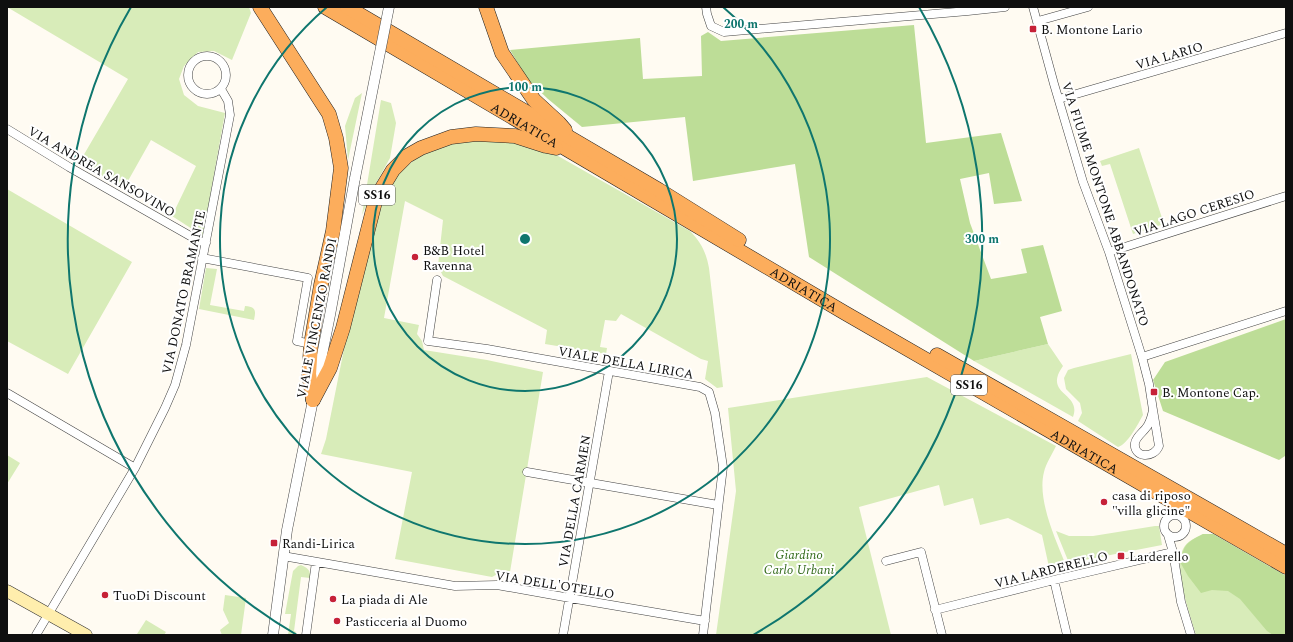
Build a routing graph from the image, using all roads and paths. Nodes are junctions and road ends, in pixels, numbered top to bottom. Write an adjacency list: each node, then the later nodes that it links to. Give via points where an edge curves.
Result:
1 (260, 7): 23 (highway, via 329,114 340,160 333,231)
2 (325, 7): 16 (highway, ADRIATICA / SS16)
3 (347, 7): 16 (highway, ADRIATICA / SS16)
4 (389, 7): 27 (street, VIALE VINCENZO RANDI, bridge)
5 (486, 7): 16 (highway, SS16, via 502,53 534,100 559,122)
6 (706, 7): 10 (street, via 711,26 724,32)
7 (1005, 7): 10 (street)
8 (1033, 7): 11 (street, VIA FIUME MONTONE ABBANDONATO)
9 (1088, 7): 11 (street)
10 (971, 9)
11 (1038, 22): 14 (street, VIA FIUME MONTONE ABBANDONATO)
12 (1286, 33): 14 (street, VIA LARIO)
13 (221, 89): 13 (street, via 226,80 226,68 223,64 207,56 191,64 188,76 192,88 203,94 216,93); 18 (street, VIA DONATO BRAMANTE, via 228,101 230,115)
14 (1059, 99): 19 (street, VIA FIUME MONTONE ABBANDONATO, via 1088,198)
15 (7, 129): 18 (street, VIA ANDREA SANSOVINO, via 69,167)
16 (570, 145): 27 (highway, SS16, via 546,146 515,136 476,134 451,137 407,156 394,170 376,198 343,328 330,368); 36 (highway, ADRIATICA / SS16, via 659,190 803,280); 40 (highway, ADRIATICA / SS16, via 838,309)
17 (1286, 196): 19 (street, VIA LAGO CERESIO)
18 (206, 243): 20 (street, VIA DONATO BRAMANTE)
19 (1109, 252): 24 (street, VIA FIUME MONTONE ABBANDONATO)
20 (202, 258): 23 (street, via 308,278 297,341); 29 (street, VIA DONATO BRAMANTE, via 186,345 175,385)
21 (437, 280): 25 (street, VIALE DELLA LIRICA, via 428,340)
22 (1286, 311): 24 (street)
23 (311, 344): 27 (highway, via 309,374)
24 (1142, 357): 28 (street, VIA FIUME MONTONE ABBANDONATO)
25 (609, 371): 31 (street, VIA DELLA CARMEN); 32 (street, VIALE DELLA LIRICA, via 700,387 709,392 715,413 723,467)
26 (7, 393): 29 (street)
27 (313, 400): 37 (street, VIALE VINCENZO RANDI)
28 (1153, 410): 28 (street, VIA FIUME MONTONE ABBANDONATO, via 1147,426 1135,443 1137,450 1143,455 1151,455 1159,446)
29 (135, 468): 45 (street, VIA DONATO BRAMANTE)
30 (527, 472): 31 (street)
31 (589, 483): 32 (street); 43 (street, VIA DELLA CARMEN)
32 (718, 505): 46 (street, VIALE DELLA LIRICA)
33 (1168, 535): 34 (street); 34 (street, via 1165,522 1169,517 1176,515 1185,522 1185,529); 35 (street)
34 (1181, 535): 35 (street)
35 (1173, 552): 41 (street, VIA LARDERELLO); 55 (street, via 1181,602)
36 (1286, 554)
37 (283, 556): 39 (street, VIA DELL'OTELLO); 49 (street, VIALE VINCENZO RANDI)
38 (886, 561): 44 (street, via 921,552)
39 (316, 562): 43 (street, VIA DELL'OTELLO, via 455,586 497,585); 50 (street)
40 (1286, 567)
41 (1054, 580): 44 (street, VIA LARDERELLO); 54 (street)
42 (7, 590): 45 (main road)
43 (570, 598): 46 (street, VIA DELL'OTELLO); 51 (street, VIA DELLA CARMEN)
44 (935, 610): 53 (street)
45 (48, 614): 47 (street, VIA DONATO BRAMANTE); 48 (main road)
46 (705, 620): 52 (street, VIALE DELLA LIRICA)
47 (36, 635)
48 (86, 635)
49 (273, 635)
50 (306, 635)
51 (563, 635)
52 (703, 635)
53 (942, 635)
54 (1067, 635)
55 (1192, 635)

